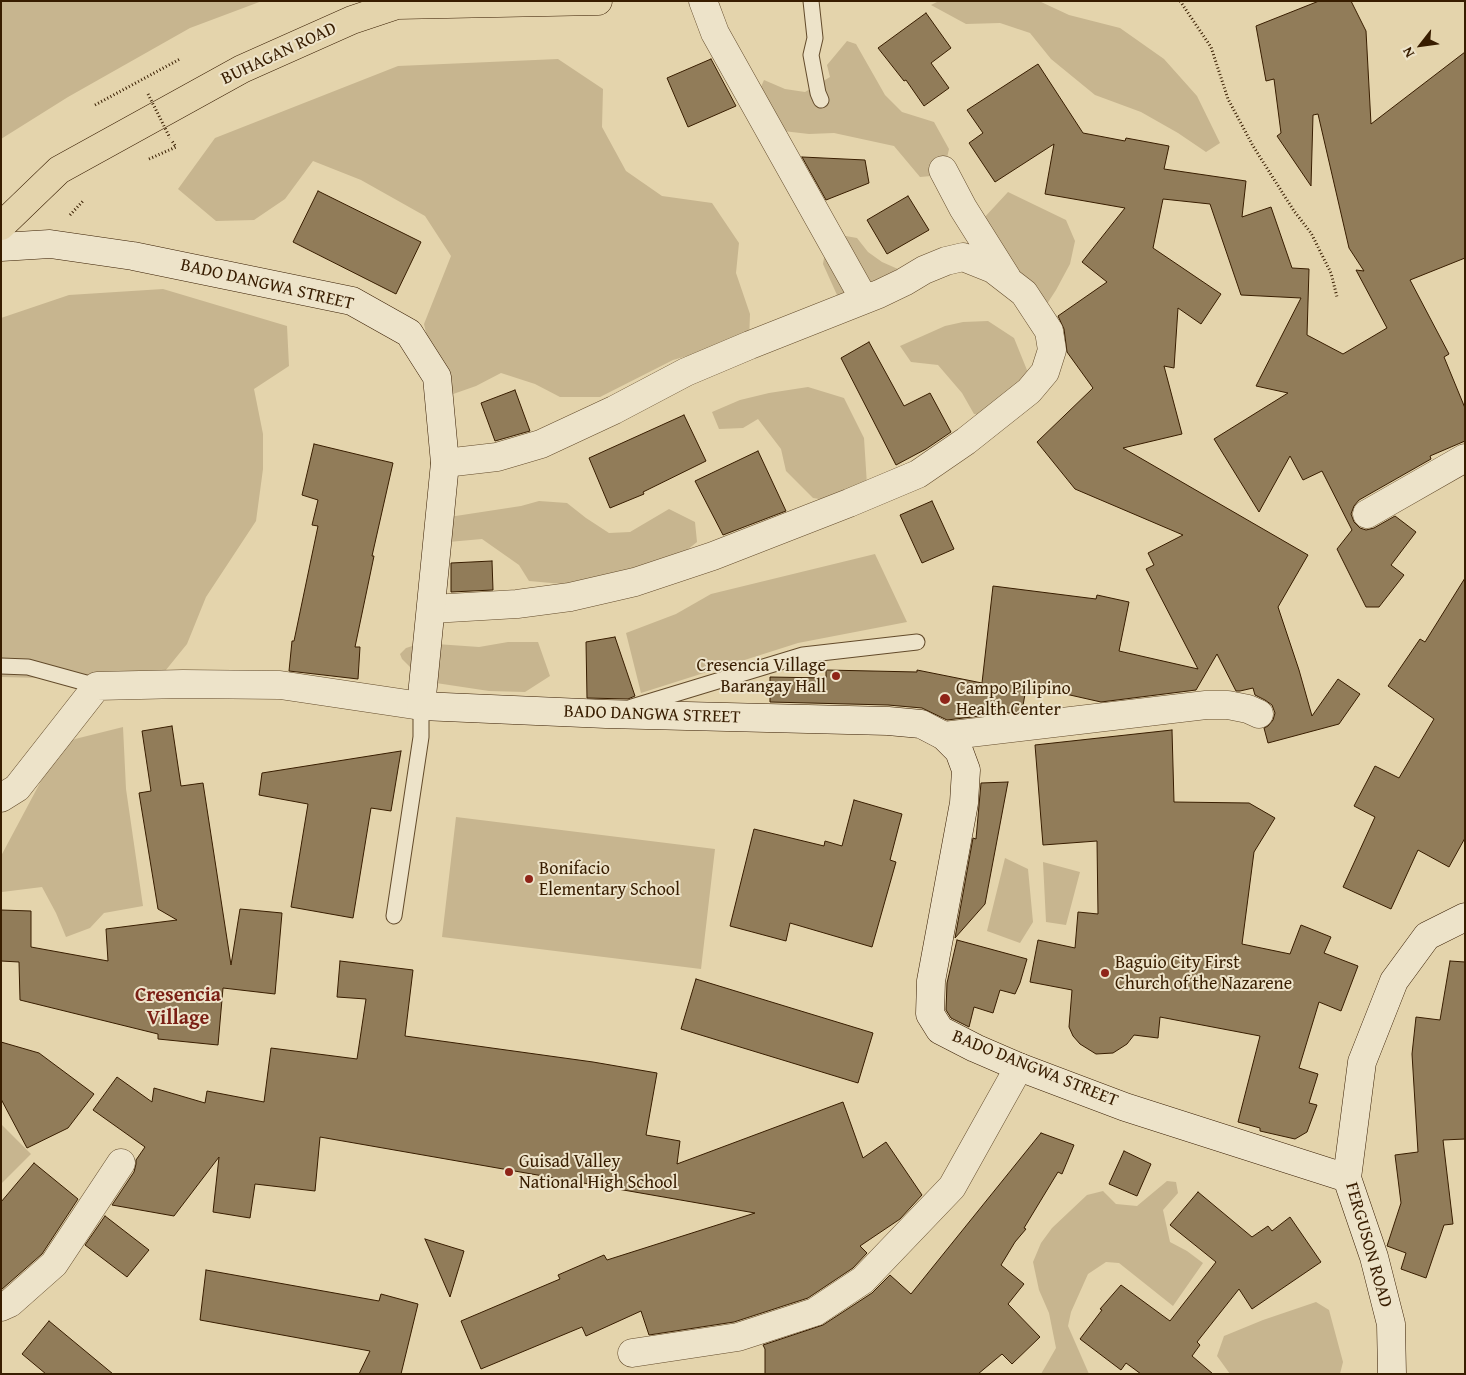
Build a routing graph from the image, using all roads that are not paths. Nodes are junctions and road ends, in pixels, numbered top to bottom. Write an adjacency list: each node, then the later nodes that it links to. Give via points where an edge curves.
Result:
1 (598, 1): 4 (main road, BUHAGAN ROAD)
2 (703, 1): 10 (street, via 715,33)
3 (811, 1): 5 (lane, via 815,38 811,56)
4 (397, 3): 7 (main road, BUHAGAN ROAD, via 242,69 58,170)
5 (821, 100)
6 (943, 170): 9 (street)
7 (1, 226)
8 (1, 247): 12 (street, BADO DANGWA STREET, via 50,244 133,256 352,301 409,333 437,377)
9 (1008, 280): 10 (street, via 993,269 962,257 924,270); 14 (street, via 1024,294 1049,331 1052,350 1046,372 1029,391 918,474 750,542 635,582 570,598)
10 (864, 299): 12 (street, via 686,372 541,444 497,458)
11 (1465, 458): 13 (street)
12 (445, 464): 14 (street, BADO DANGWA STREET)
13 (1367, 514)
14 (432, 609): 18 (street, BADO DANGWA STREET)
15 (917, 642): 19 (lane, via 803,655)
16 (1, 666): 17 (lane, via 28,667)
17 (97, 686): 18 (street, via 280,685); 22 (street, via 17,788)
18 (421, 706): 19 (street, BADO DANGWA STREET); 23 (lane, via 421,737)
19 (606, 714): 21 (street, BADO DANGWA STREET, via 888,721 921,724)
20 (1259, 714): 21 (street, via 1228,705 1206,705)
21 (944, 736): 25 (street, BADO DANGWA STREET, via 959,751 966,770 964,803 931,981 930,1014 940,1030)
22 (1, 798)
23 (394, 916)
24 (1465, 917): 27 (street, FERGUSON ROAD, via 1427,936 1394,981 1362,1062)
25 (1019, 1067): 27 (street, BADO DANGWA STREET, via 1125,1107); 29 (street, via 952,1187 863,1280 815,1312 738,1337)
26 (121, 1163): 28 (street, via 54,1264 10,1303)
27 (1347, 1178): 30 (street, FERGUSON ROAD, via 1374,1257 1391,1324)
28 (1, 1307)
29 (632, 1353)
30 (1392, 1374)

